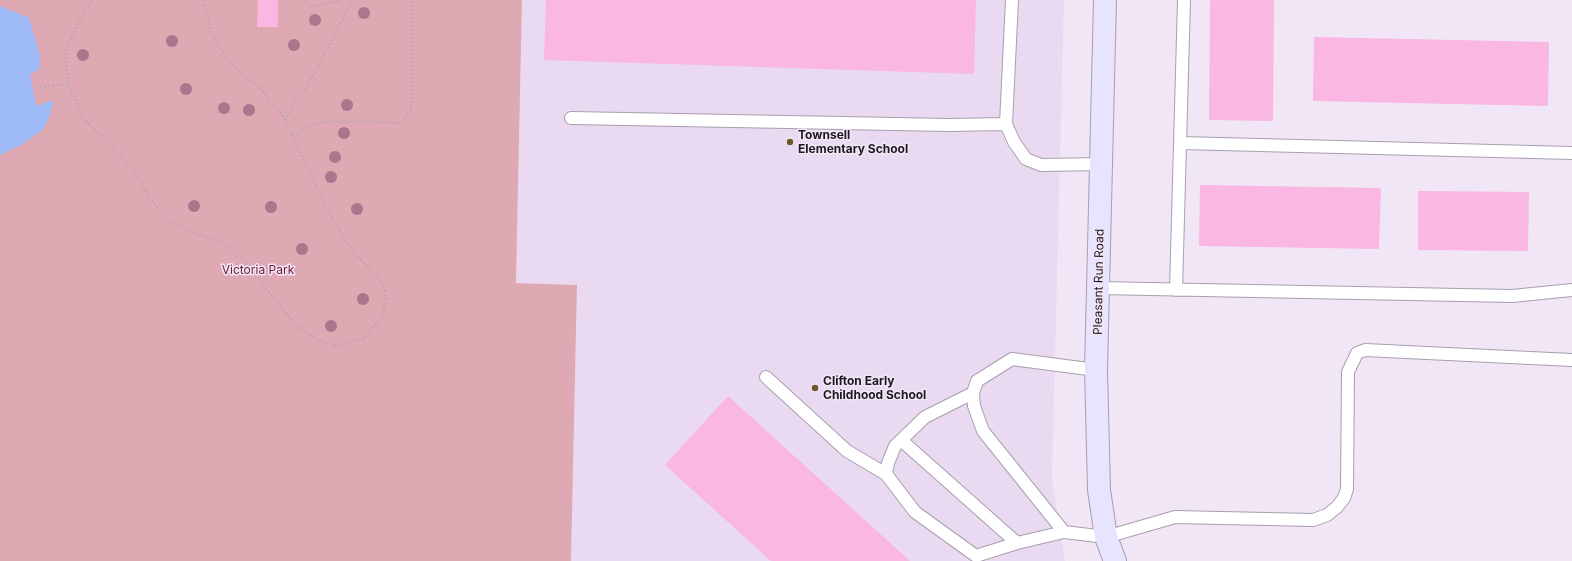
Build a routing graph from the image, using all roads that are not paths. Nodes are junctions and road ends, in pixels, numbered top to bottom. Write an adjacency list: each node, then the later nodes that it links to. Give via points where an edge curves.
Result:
1 (1012, 0): 5 (lane)
2 (1105, 0): 8 (street, Pleasant Run Road)
3 (1184, 0): 6 (lane)
4 (571, 118): 5 (lane)
5 (1006, 124): 8 (lane, via 1026,159 1041,164)
6 (1181, 143): 7 (lane); 10 (lane)
7 (1572, 153)
8 (1102, 164): 9 (street, Pleasant Run Road)
9 (1098, 288): 10 (lane); 13 (street, Pleasant Run Road)
10 (1176, 290): 11 (lane, via 1512,296)
11 (1572, 290)
12 (1572, 360): 19 (lane, via 1365,350 1357,353 1348,372 1346,489 1344,498 1327,516 1313,520 1175,517)
13 (1096, 370): 15 (lane, via 1012,359 978,381); 19 (street, Pleasant Run Road, via 1099,490)
14 (766, 377): 17 (lane, via 847,450)
15 (973, 393): 16 (lane, via 925,416); 18 (lane, via 974,406 983,431)
16 (901, 440): 17 (lane, via 895,446); 20 (lane)
17 (886, 474): 20 (lane, via 915,512 976,556)
18 (1064, 532): 19 (lane); 20 (lane)
19 (1106, 536): 21 (street, Pleasant Run Road)
20 (1017, 543)
21 (1115, 561)

